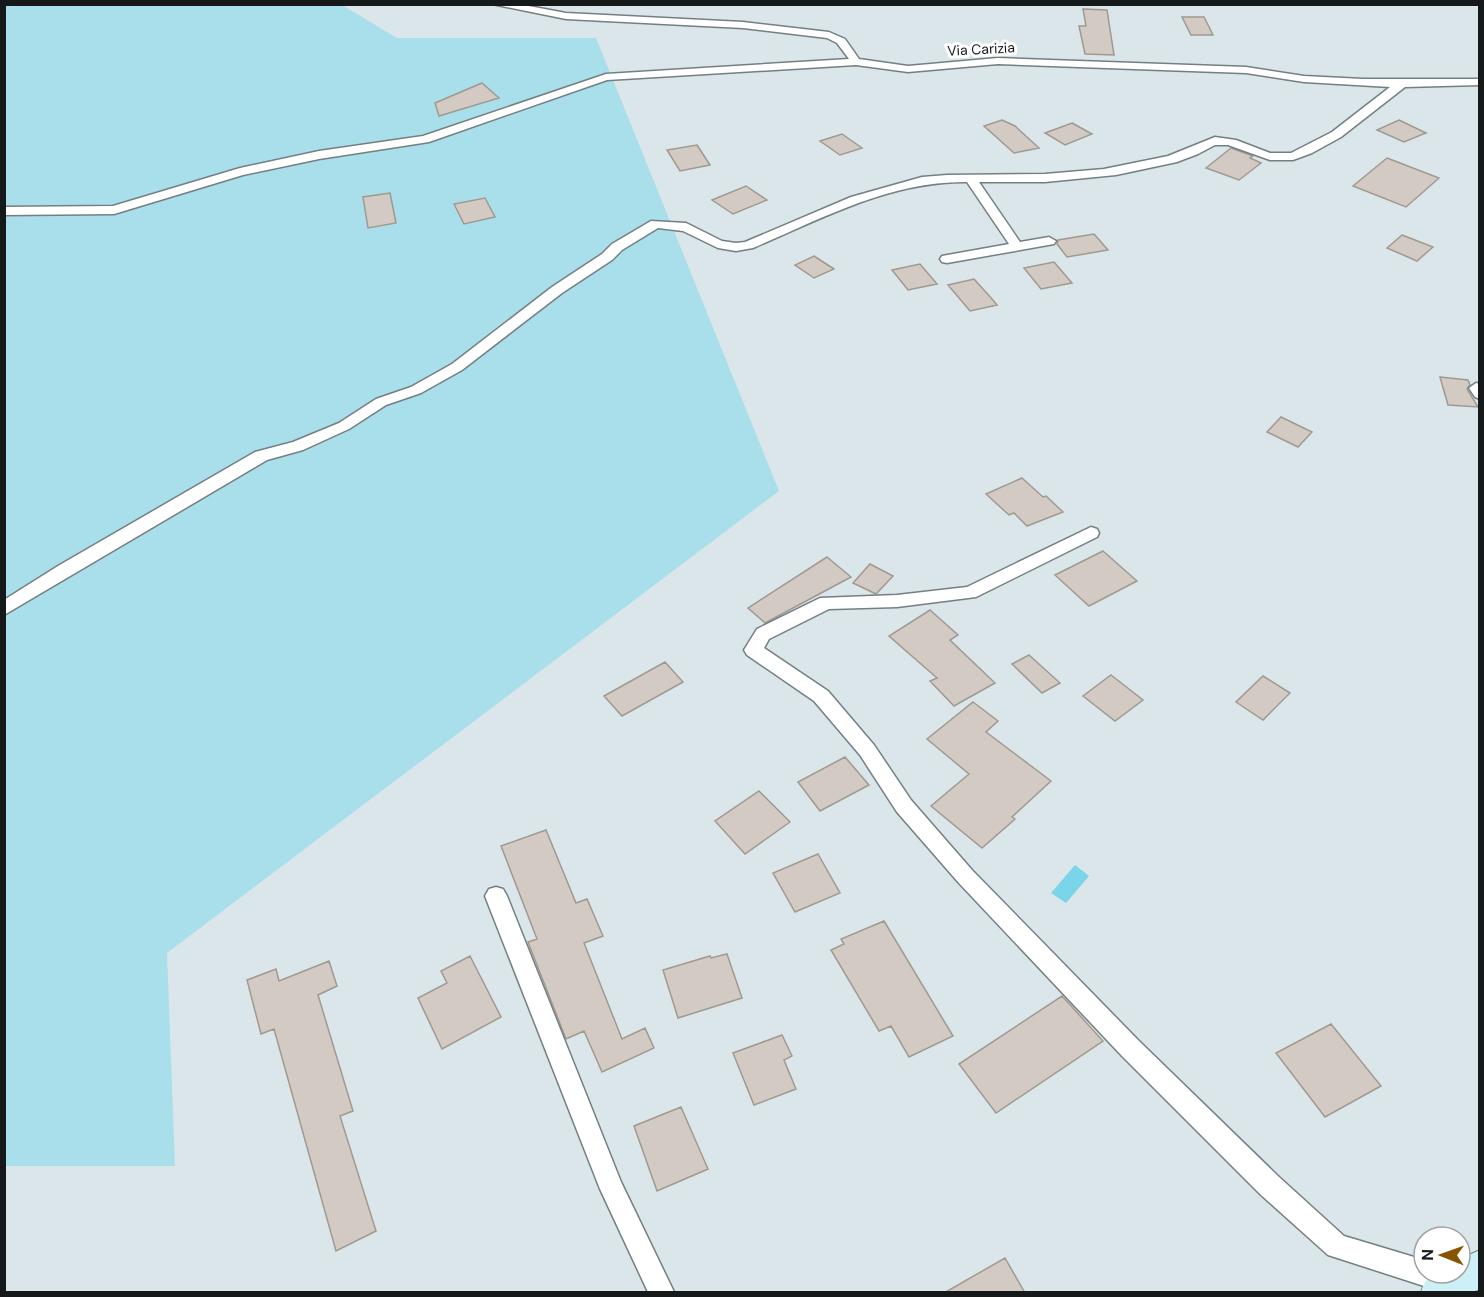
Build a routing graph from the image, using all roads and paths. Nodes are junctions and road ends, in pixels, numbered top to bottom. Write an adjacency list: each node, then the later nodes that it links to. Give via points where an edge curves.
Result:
1 (497, 4): 2 (street, via 566,16 743,25 829,35 841,41)
2 (856, 62): 4 (street, Via Carizia, via 908,69 998,61 1246,70 1282,78); 6 (street, Via Carizia, via 606,77 425,139 240,172 114,210)
3 (1479, 82): 4 (street, Via Carizia)
4 (1401, 84): 5 (street, via 1342,132 1294,156 1267,158 1214,140 1194,153 1114,171 1020,180)
5 (970, 178): 8 (street); 11 (street, via 921,181 845,203 736,247 718,244 686,227 656,224 617,247 457,367 416,390 381,402 344,426 298,446 261,456)
6 (4, 212)
7 (1049, 241): 8 (street)
8 (1017, 247): 9 (street)
9 (947, 260)
10 (1091, 533): 13 (street, via 970,593 826,603 763,634 753,650 821,696 867,750 903,806 964,876 1270,1186 1337,1246)
11 (4, 609)
12 (496, 896): 14 (street, via 612,1189)
13 (1412, 1268)
14 (661, 1293)

